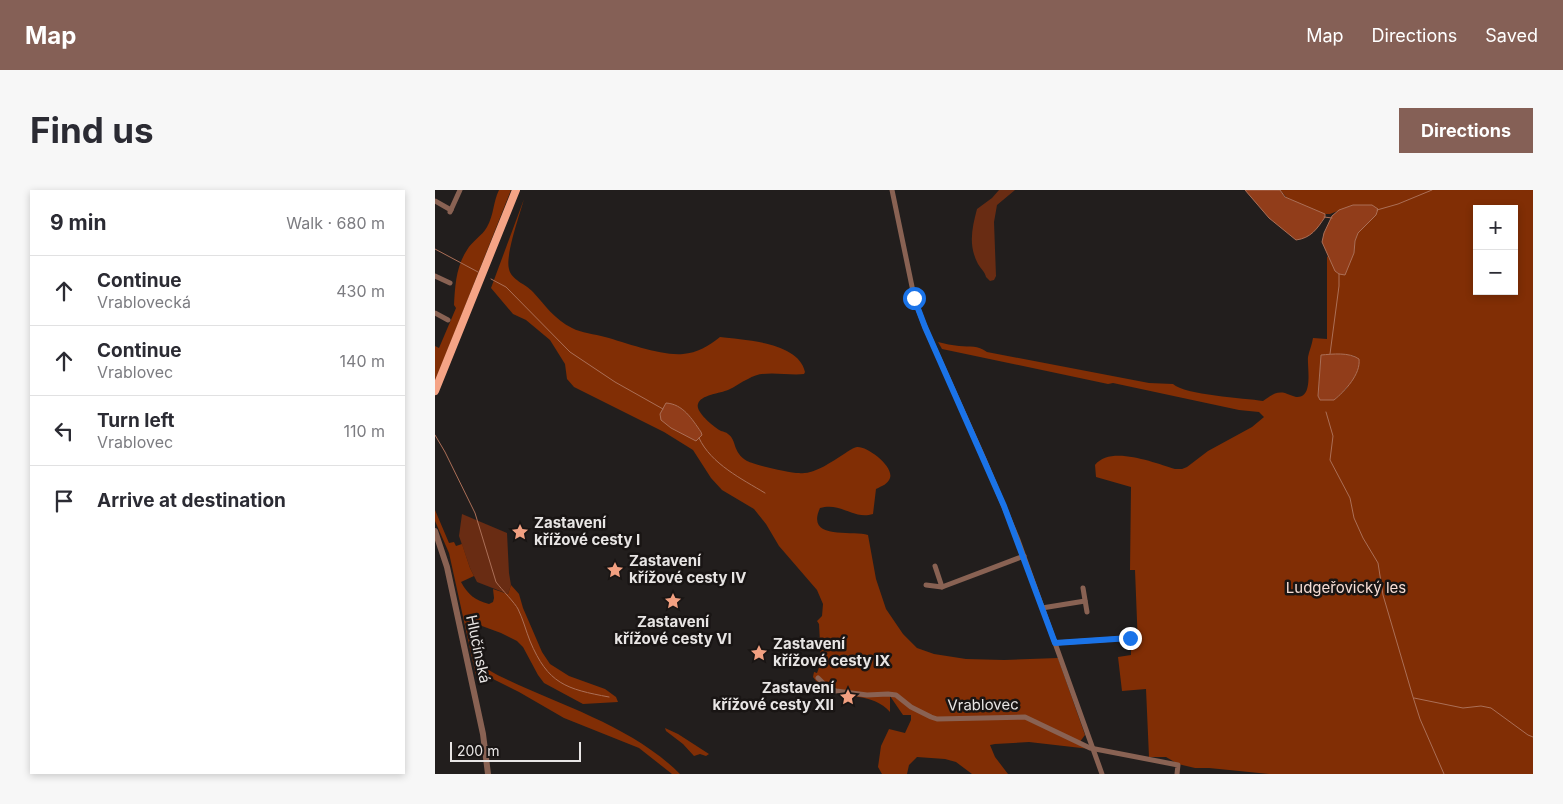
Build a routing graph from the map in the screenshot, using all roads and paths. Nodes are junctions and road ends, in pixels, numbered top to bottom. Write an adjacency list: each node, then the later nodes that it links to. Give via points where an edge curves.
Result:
1 (460, 190): 4 (street, via 450,211)
2 (516, 190): 9 (main road)
3 (893, 190): 11 (street, via 915,301)
4 (435, 201)
5 (435, 276): 6 (street)
6 (450, 283)
7 (435, 313): 8 (street)
8 (449, 320)
9 (435, 392)
10 (435, 531): 23 (street, Hlučínská, via 449,576 483,734)
11 (1024, 556): 14 (street); 17 (street)
12 (935, 566): 14 (street)
13 (926, 585): 14 (street)
14 (942, 587)
15 (1083, 588): 16 (street)
16 (1085, 601): 17 (street); 18 (street)
17 (1042, 608): 20 (street)
18 (1087, 612)
19 (1130, 638): 20 (street)
20 (1055, 643): 22 (street)
21 (818, 678): 22 (street, Vrablovec, via 836,691 867,696 896,695 911,707 937,719 1025,717)
22 (1093, 748): 24 (street); 25 (street, Vrablovec, via 1177,764)
23 (488, 774)
24 (1102, 774)
25 (1177, 774)

